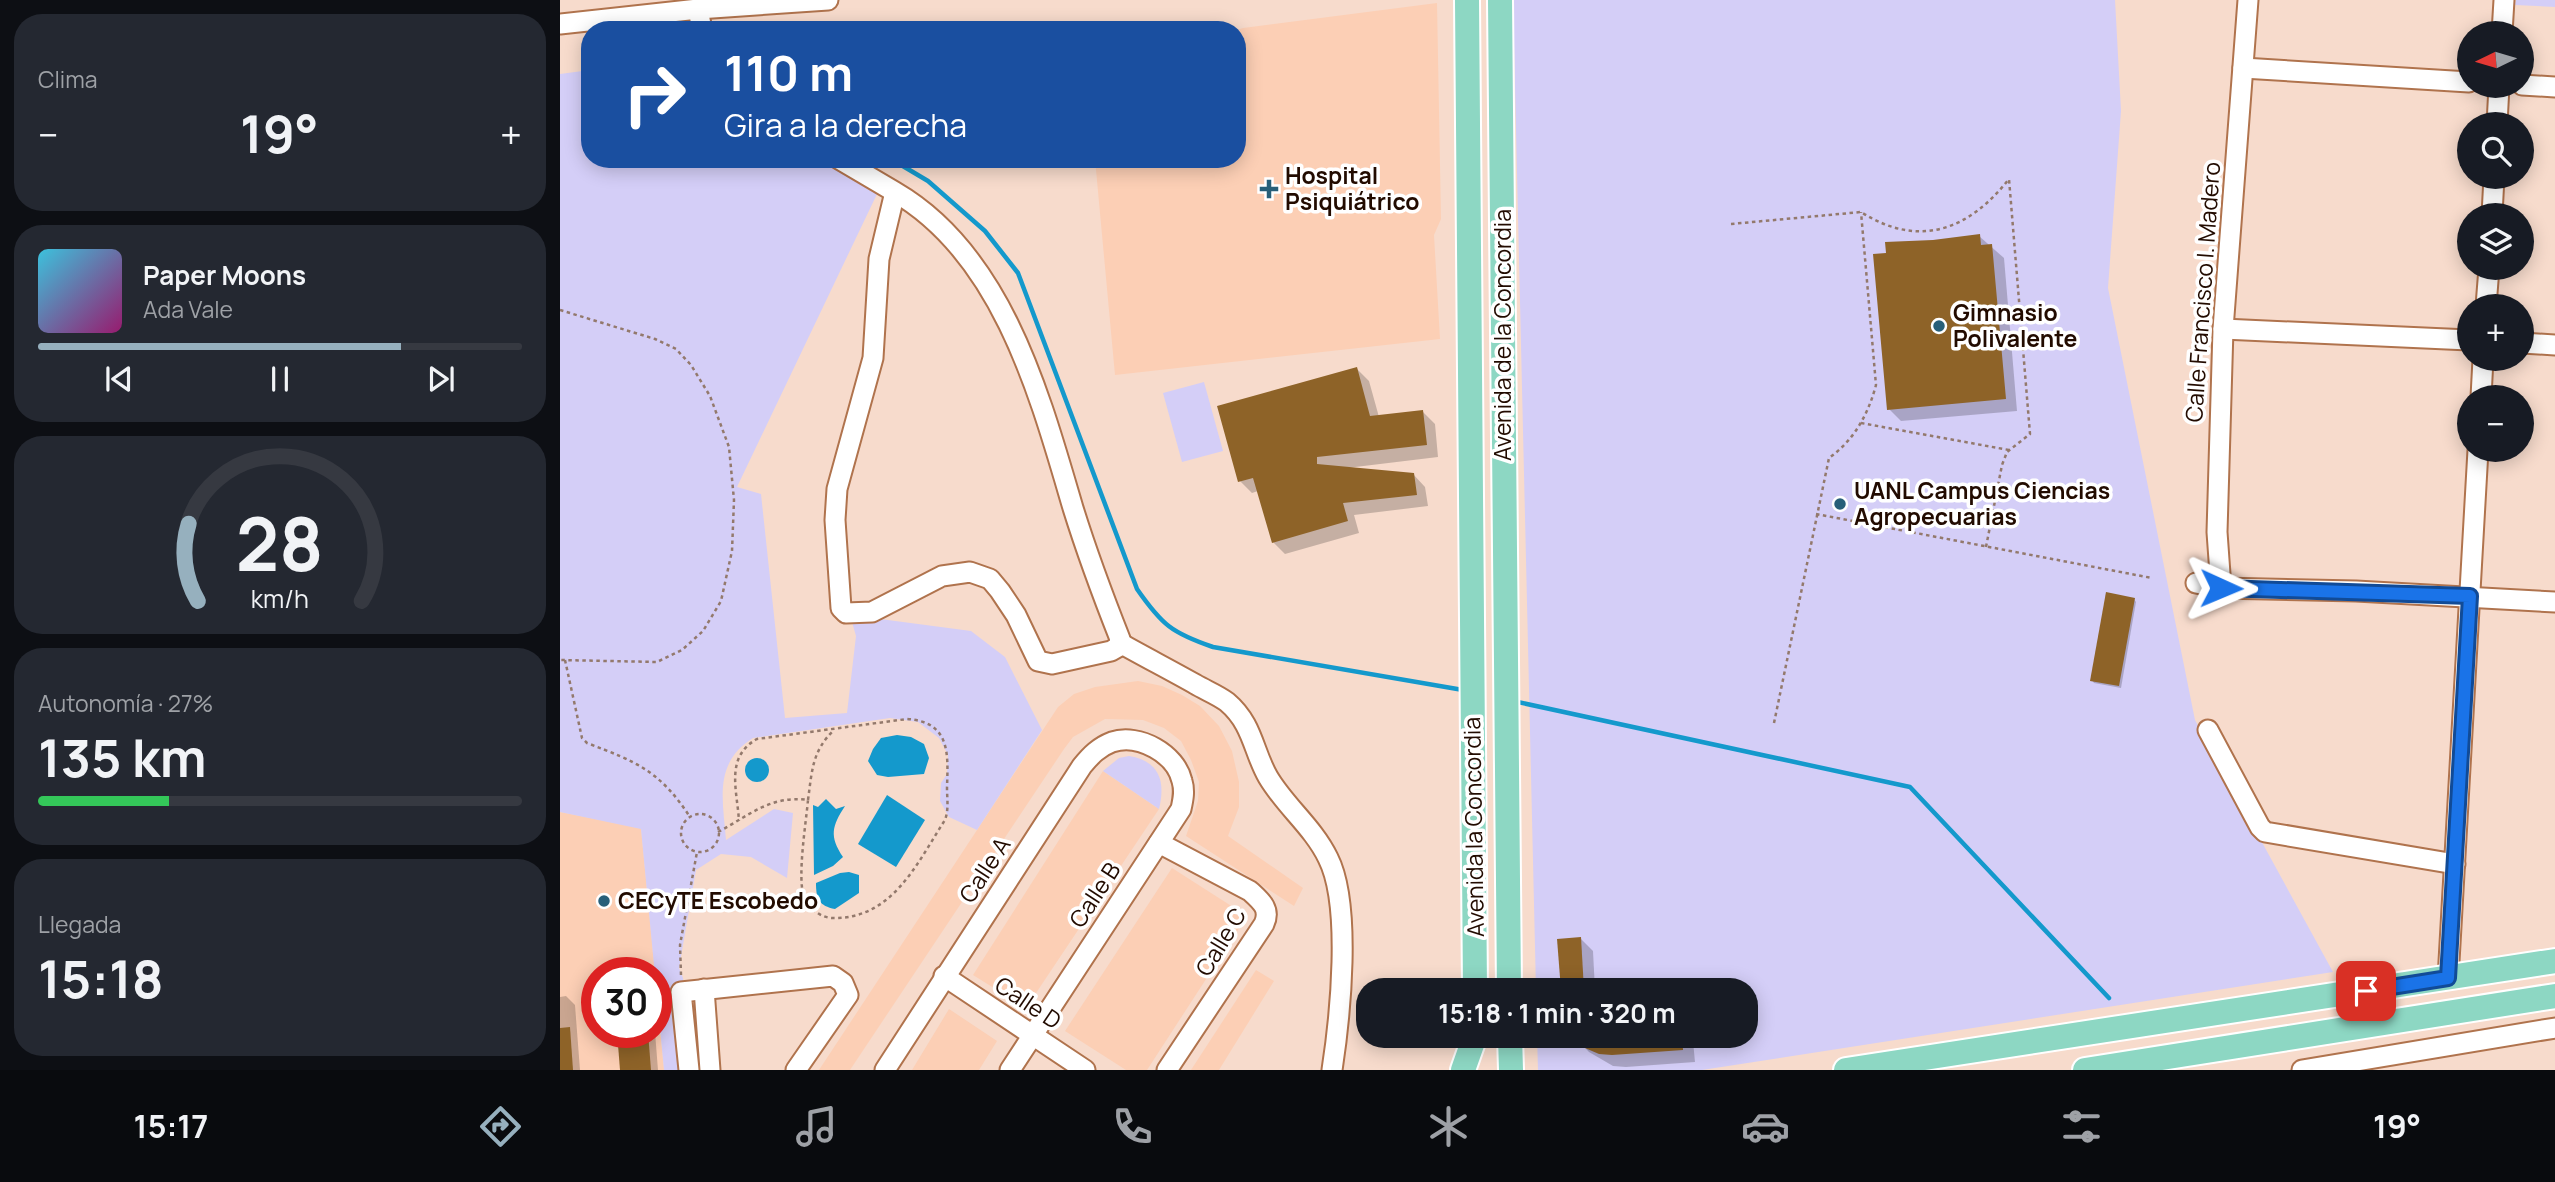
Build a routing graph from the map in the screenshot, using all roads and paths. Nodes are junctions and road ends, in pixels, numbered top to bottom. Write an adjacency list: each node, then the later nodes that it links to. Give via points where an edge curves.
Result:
1 (828, 0): 6 (street)
2 (1467, 0): 38 (main road, Avenida de la Concordia)
3 (1500, 0): 39 (main road, Avenida de la Concordia)
4 (2248, 0): 12 (street, Calle Francisco I. Madero)
5 (2504, 0): 9 (street)
6 (698, 9): 7 (street); 8 (street)
7 (588, 21)
8 (700, 21)
9 (2503, 21)
10 (581, 22): 11 (street)
11 (560, 24)
12 (2243, 68): 13 (street); 21 (street, Calle Francisco I. Madero)
13 (2457, 81)
14 (2534, 86): 15 (street)
15 (2555, 87)
16 (854, 168): 17 (street)
17 (895, 192): 35 (street, via 920,207 946,233 980,274 1012,331 1059,455); 35 (street, via 879,259 873,358 837,489 841,608 846,613 872,611 942,576 970,572 990,579 1000,591 1034,656 1045,664 1111,651)
18 (1861, 212): 19 (path); 25 (path, via 1876,376); 26 (path, via 1903,230 1950,226 1986,205 2009,179 2030,434)
19 (1731, 224)
20 (560, 310): 37 (path, via 655,339 676,349 691,365 710,396 729,447 734,500 732,551 721,601 703,631 682,650 657,662)
21 (2223, 329): 22 (street); 32 (street, Calle Francisco I. Madero, via 2217,532)
22 (2457, 339)
23 (2534, 344): 24 (street)
24 (2555, 345)
25 (1861, 423): 26 (path); 28 (path, via 1829,458)
26 (2009, 450): 29 (path, via 2001,465)
27 (2477, 462): 33 (street)
28 (1816, 514): 29 (path); 40 (path)
29 (1986, 547): 30 (path)
30 (2152, 578)
31 (2196, 583): 32 (street)
32 (2221, 588): 33 (street)
33 (2470, 596): 34 (street); 50 (street)
34 (2555, 602)
35 (1120, 643): 71 (street, via 1227,702 1244,719 1271,781 1330,860 1339,898 1342,972)
36 (560, 660): 37 (path)
37 (565, 660): 45 (path, via 582,738 649,770 675,794)
38 (1472, 664): 53 (main road, Avenida la Concordia)
39 (1506, 670): 54 (main road, Avenida la Concordia)
40 (1774, 723)
41 (836, 728): 44 (path, via 814,758); 44 (path, via 921,720 944,738 948,751 946,820 900,889 863,914 829,918 814,911 804,898); 46 (path, via 757,739 741,751 736,763)
42 (2208, 730): 50 (street, via 2265,832)
43 (1154, 747): 48 (street, Calle B, via 1177,769 1184,795 1181,809); 52 (street, Calle A, via 1131,740 1114,741 1096,750)
44 (808, 800): 46 (path, via 776,800)
45 (690, 817): 47 (path, via 708,817); 49 (path, via 682,828 682,840)
46 (739, 821): 47 (path)
47 (718, 832): 49 (path, via 710,849)
48 (1159, 843): 60 (street, Calle B); 70 (street, Calle C, via 1250,891 1262,901 1267,916)
49 (697, 852): 57 (path, via 680,946)
50 (2455, 864): 55 (street)
51 (2555, 961): 55 (main road)
52 (944, 976): 60 (street, Calle D); 68 (street, Calle A)
53 (1475, 978)
54 (1510, 978)
55 (2448, 978): 74 (main road)
56 (704, 989): 57 (street); 66 (street); 67 (street, via 833,976 843,983 848,995 845,1001)
57 (681, 992): 65 (street)
58 (2555, 996): 63 (main road)
59 (2555, 1028): 76 (street)
60 (1032, 1035): 64 (street, Calle B); 69 (street, Calle D)
61 (1471, 1048): 72 (main road)
62 (1475, 1048): 73 (main road)
63 (2200, 1061): 75 (main road)
64 (1016, 1068)
65 (689, 1070)
66 (710, 1070)
67 (796, 1070)
68 (885, 1070)
69 (1085, 1070)
70 (1167, 1070)
71 (1332, 1070)
72 (1463, 1070)
73 (1476, 1070)
74 (1846, 1070)
75 (2085, 1070)
76 (2302, 1070)

